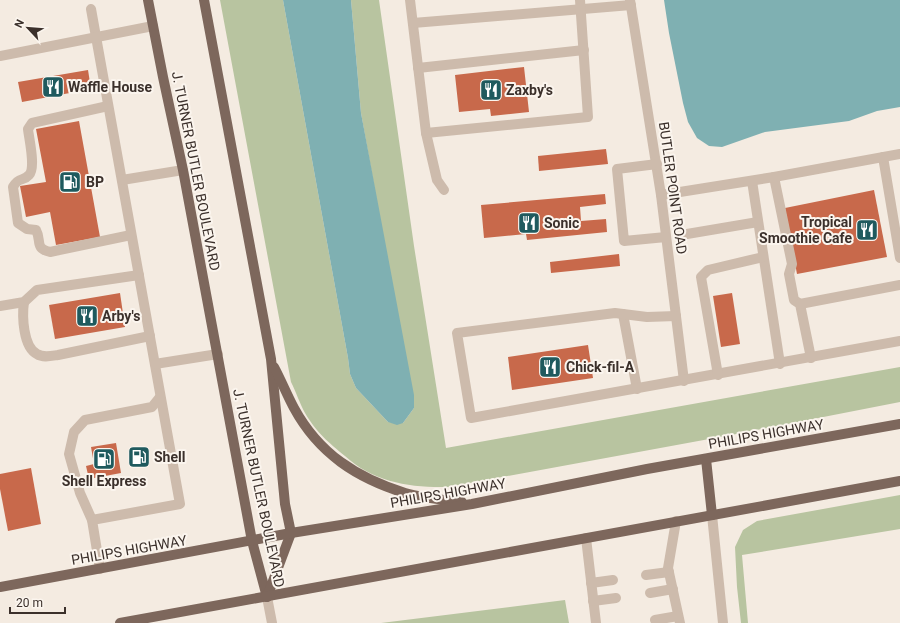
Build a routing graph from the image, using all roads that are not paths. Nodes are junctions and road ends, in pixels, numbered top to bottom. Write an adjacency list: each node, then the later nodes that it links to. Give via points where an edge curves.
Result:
1 (148, 0): 8 (main road, J. TURNER BUTLER BOULEVARD)
2 (204, 0): 41 (main road, J. TURNER BUTLER BOULEVARD)
3 (410, 0): 7 (lane)
4 (630, 2): 5 (lane); 17 (lane, BUTLER POINT ROAD)
5 (581, 5): 7 (lane); 10 (lane)
6 (91, 9): 9 (lane)
7 (413, 23): 12 (lane)
8 (153, 26): 9 (lane); 18 (main road, J. TURNER BUTLER BOULEVARD)
9 (96, 37): 11 (lane); 13 (lane)
10 (584, 50): 12 (lane); 14 (lane, via 588,117)
11 (0, 56)
12 (418, 68): 14 (lane)
13 (108, 106): 20 (lane); 26 (lane, via 32,123 28,129 32,171 28,176 19,179 13,188 18,223 27,229 36,230 39,245 44,251 50,252)
14 (426, 133): 22 (lane, via 437,180)
15 (900, 154): 16 (lane)
16 (883, 157): 19 (lane); 29 (lane)
17 (657, 164): 23 (lane, BUTLER POINT ROAD); 27 (lane, via 617,169 624,241)
18 (183, 170): 20 (lane); 39 (main road, J. TURNER BUTLER BOULEVARD)
19 (774, 177): 21 (lane); 33 (lane, via 792,264 789,274 794,300)
20 (122, 180): 26 (lane)
21 (752, 181): 23 (lane); 24 (lane)
22 (444, 190)
23 (661, 195): 27 (lane, BUTLER POINT ROAD)
24 (758, 222): 25 (lane); 28 (lane)
25 (687, 234)
26 (131, 235): 30 (lane)
27 (666, 237): 36 (lane, BUTLER POINT ROAD)
28 (763, 257): 43 (lane); 44 (lane, via 708,270 702,277)
29 (900, 258)
30 (139, 275): 32 (lane, via 37,290); 37 (lane)
31 (900, 285): 33 (lane)
32 (24, 302): 34 (lane); 37 (lane, via 22,312 27,342 31,350 38,355 58,355)
33 (800, 304): 40 (lane)
34 (0, 306)
35 (623, 314): 36 (lane, via 647,317); 46 (lane); 46 (lane, via 457,334 471,418)
36 (676, 316): 45 (lane, BUTLER POINT ROAD)
37 (150, 336): 42 (lane)
38 (900, 342): 40 (lane)
39 (218, 354): 42 (lane); 57 (main road, J. TURNER BUTLER BOULEVARD)
40 (811, 358): 43 (lane)
41 (271, 359): 51 (main road, via 294,409 326,450 340,463 368,479 406,494); 55 (main road, J. TURNER BUTLER BOULEVARD, via 285,504)
42 (154, 364): 47 (lane)
43 (780, 364): 44 (lane)
44 (718, 375): 45 (lane)
45 (684, 381): 46 (lane)
46 (636, 389)
47 (160, 397): 53 (lane, via 152,407 85,420 74,432 70,454 80,493); 53 (lane, via 180,504)
48 (900, 424): 49 (main road, PHILIPS HIGHWAY)
49 (706, 459): 51 (main road, PHILIPS HIGHWAY); 52 (main road)
50 (900, 481): 52 (main road)
51 (472, 504): 55 (main road, PHILIPS HIGHWAY)
52 (712, 515): 54 (main road); 74 (lane)
53 (92, 520): 58 (lane)
54 (676, 521): 56 (main road); 59 (lane)
55 (291, 533): 57 (main road, PHILIPS HIGHWAY); 66 (main road, J. TURNER BUTLER BOULEVARD)
56 (586, 538): 62 (lane); 66 (main road)
57 (252, 541): 58 (main road, PHILIPS HIGHWAY); 66 (main road, J. TURNER BUTLER BOULEVARD)
58 (100, 569): 63 (main road, PHILIPS HIGHWAY)
59 (669, 572): 60 (lane); 64 (lane)
60 (646, 575)
61 (613, 580): 62 (lane)
62 (591, 583): 68 (lane)
63 (0, 587)
64 (673, 589): 65 (lane); 70 (lane)
65 (650, 593)
66 (267, 597): 71 (main road); 72 (lane)
67 (616, 598): 68 (lane)
68 (594, 601): 73 (lane)
69 (655, 620): 70 (lane)
70 (679, 620)
71 (120, 623)
72 (272, 623)
73 (596, 623)
74 (723, 623)

